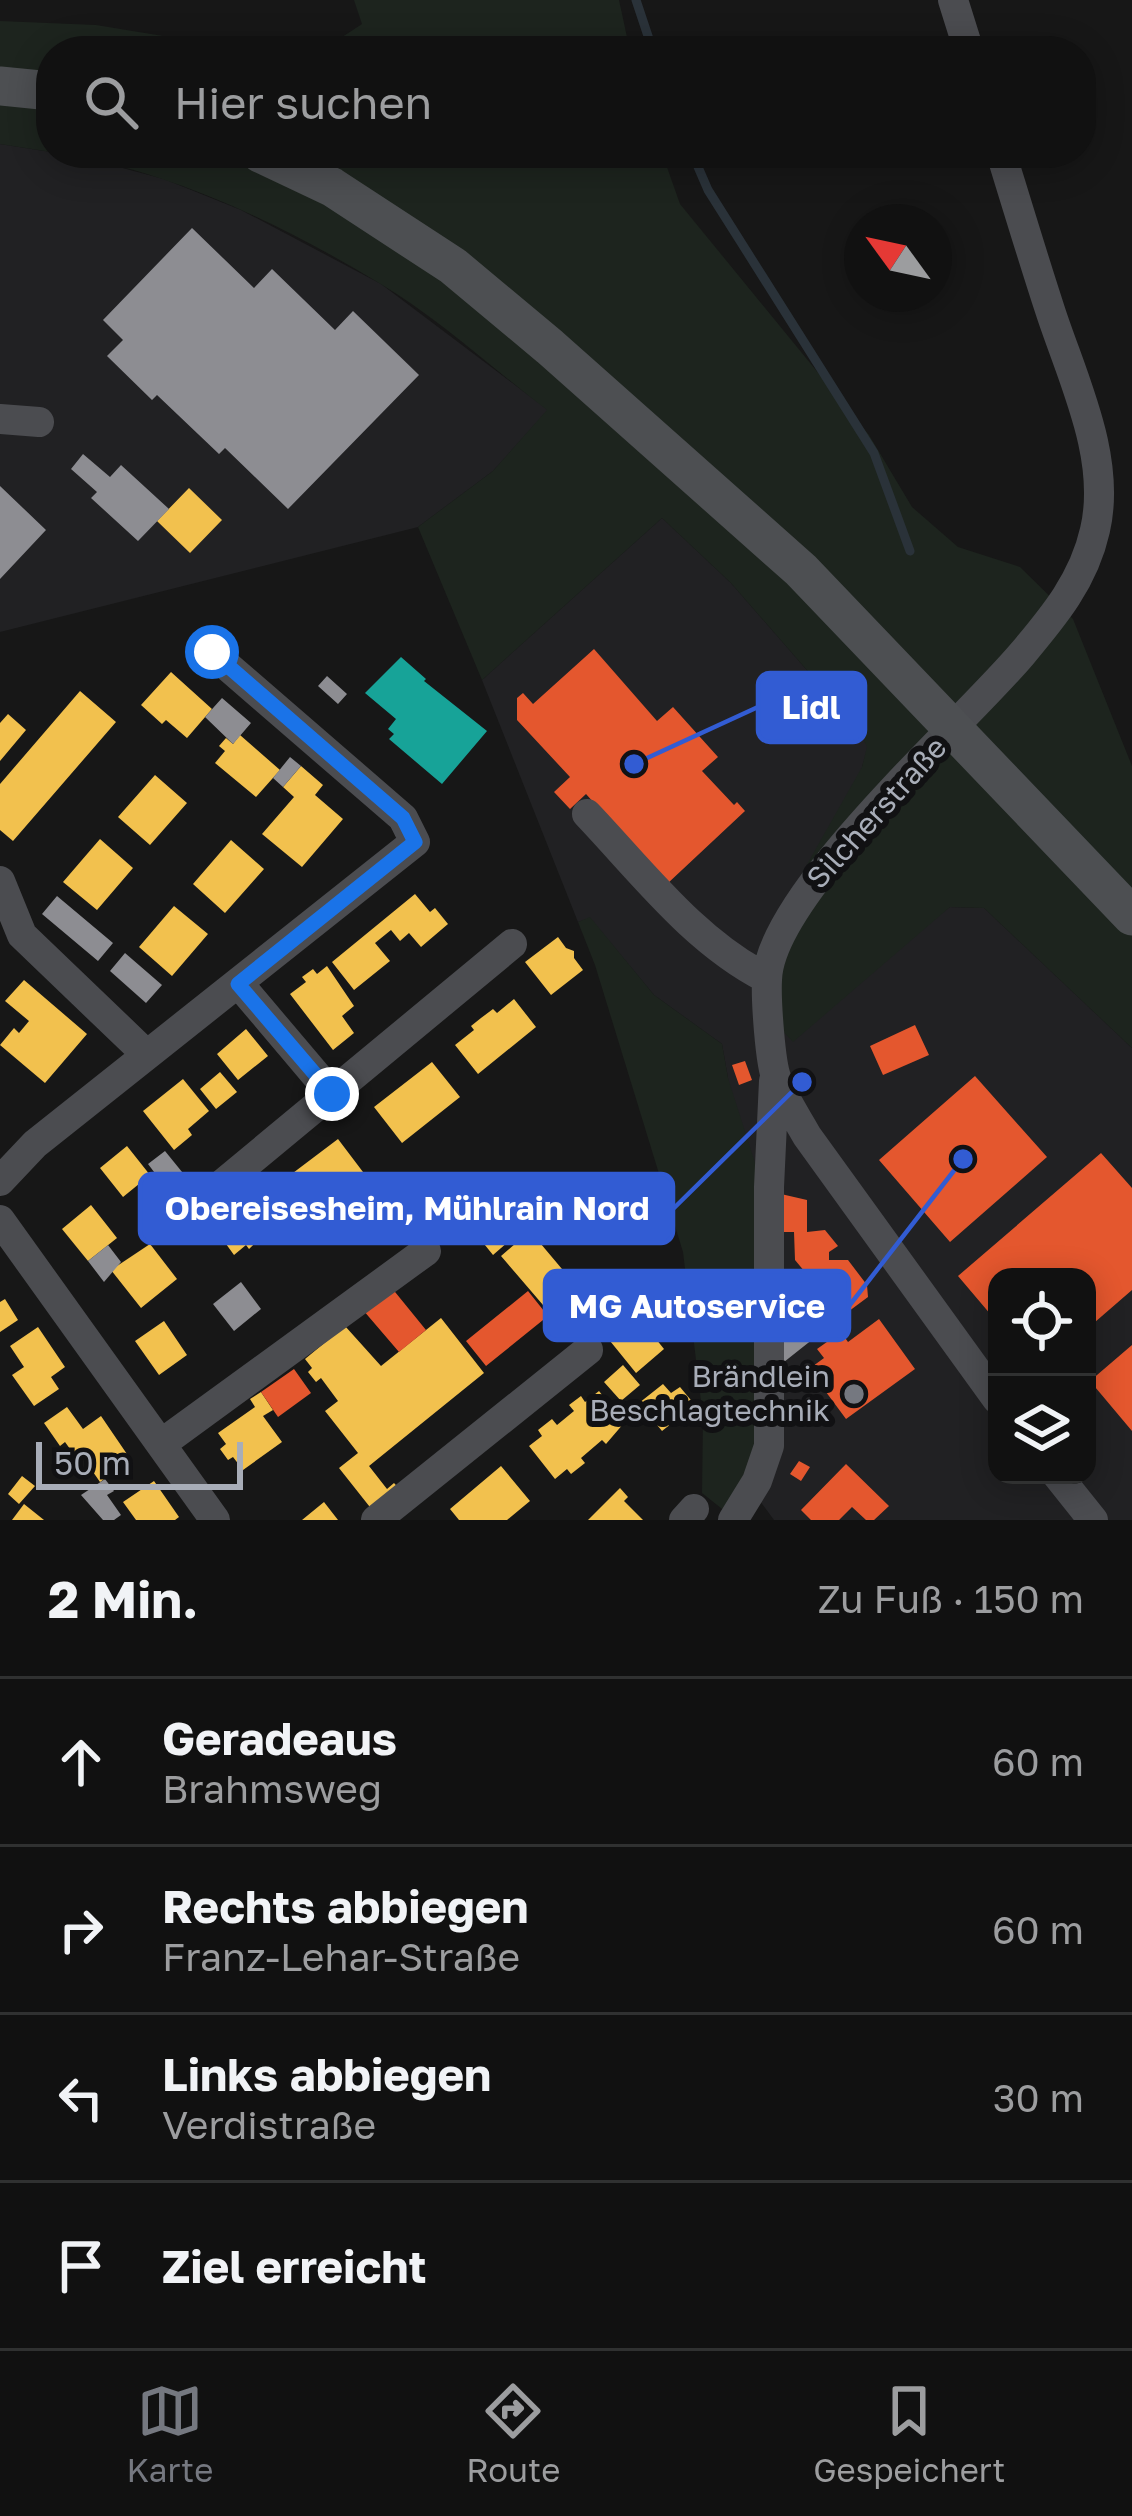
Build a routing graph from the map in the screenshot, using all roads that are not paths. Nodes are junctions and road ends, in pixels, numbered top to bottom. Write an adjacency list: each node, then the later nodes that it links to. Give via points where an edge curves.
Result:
1 (953, 0): 2 (street)
2 (964, 36)
3 (0, 86): 4 (main road)
4 (36, 90)
5 (292, 168): 10 (main road, via 453,266 550,347 794,564)
6 (1006, 168): 10 (street, Silcherstraße, via 1100,482 1095,530 1074,588)
7 (0, 419): 8 (street)
8 (39, 422)
9 (212, 652): 16 (street, via 403,818 415,842)
10 (955, 727): 13 (main road); 15 (street, Silcherstraße, via 800,899)
11 (587, 814): 15 (street, via 699,932)
12 (0, 881): 17 (street, via 22,935)
13 (1132, 916)
14 (512, 944): 19 (street)
15 (766, 978): 18 (street, Silcherstraße)
16 (238, 984): 17 (street); 19 (street)
17 (146, 1054): 20 (street)
18 (774, 1075): 25 (street, Silcherstraße, via 807,1136); 30 (street, via 769,1446)
19 (332, 1094): 21 (street)
20 (0, 1181)
21 (220, 1186)
22 (0, 1220): 26 (street)
23 (426, 1252): 26 (street)
24 (588, 1350): 29 (street)
25 (988, 1387)
26 (161, 1444): 28 (street)
27 (1064, 1484): 31 (street)
28 (215, 1520)
29 (376, 1520)
30 (733, 1520)
31 (1094, 1520)

